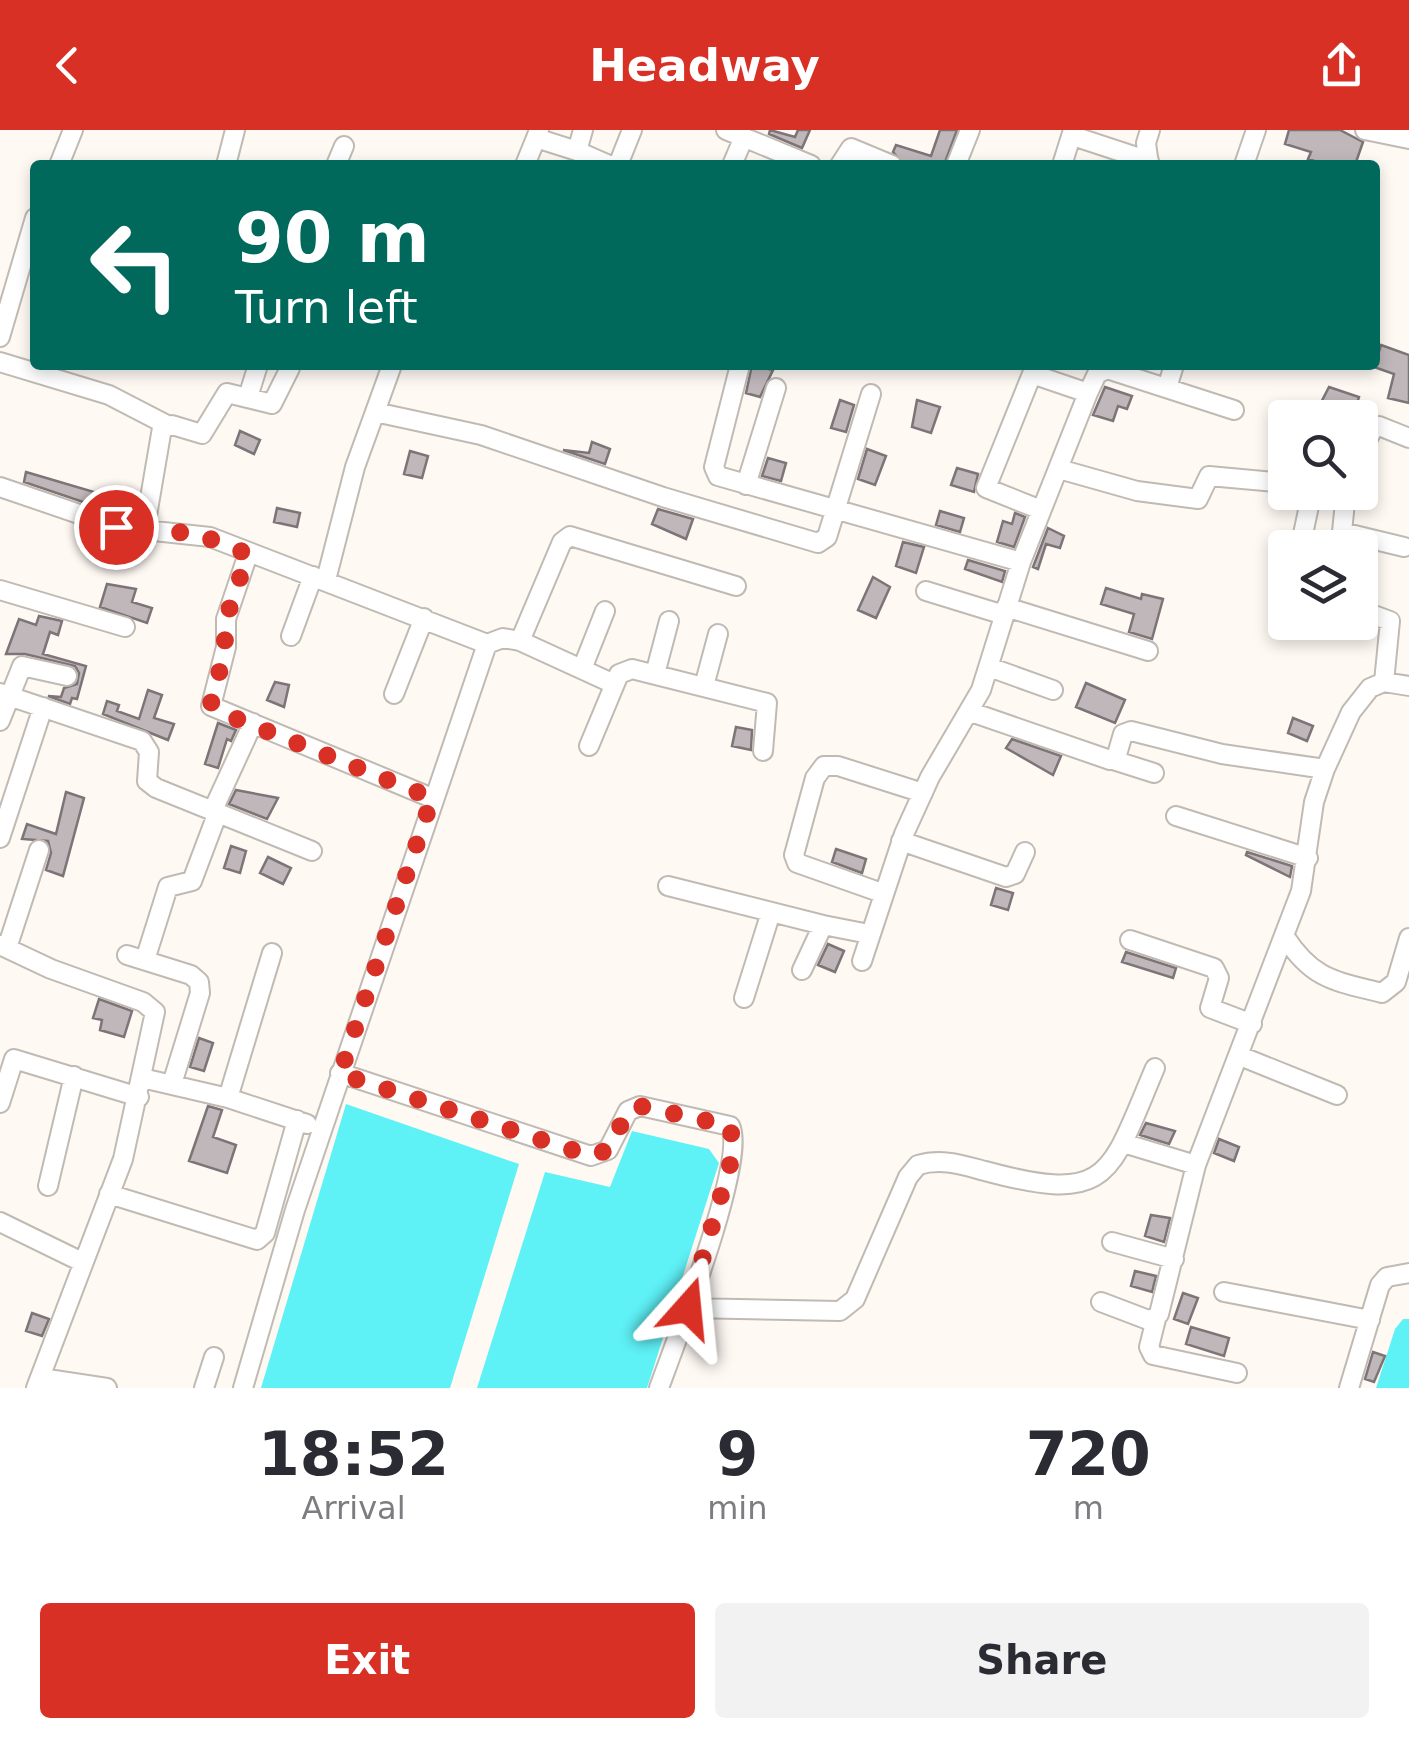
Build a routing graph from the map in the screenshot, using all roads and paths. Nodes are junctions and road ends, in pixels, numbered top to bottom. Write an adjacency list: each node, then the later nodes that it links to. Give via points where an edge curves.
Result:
1 (73, 130): 16 (street)
2 (234, 130): 17 (street)
3 (584, 130): 15 (street)
4 (632, 130): 21 (street)
5 (726, 130): 13 (street)
6 (970, 130): 26 (street)
7 (1150, 130): 29 (street)
8 (1256, 130): 30 (street)
9 (1365, 130): 12 (street)
10 (1073, 133): 27 (street); 28 (street)
11 (538, 134): 15 (street); 19 (street)
12 (1400, 135)
13 (744, 138): 22 (street); 23 (street)
14 (344, 146): 18 (street)
15 (577, 151): 20 (street)
16 (61, 160)
17 (227, 160)
18 (338, 160)
19 (526, 160)
20 (598, 160)
21 (620, 160)
22 (734, 160)
23 (799, 160)
24 (844, 160): 25 (street, via 852,148)
25 (880, 160)
26 (958, 160)
27 (1064, 160)
28 (1141, 160)
29 (1149, 160)
30 (1246, 160)
31 (30, 235): 32 (street)
32 (0, 337)
33 (0, 362): 50 (street, via 108,395)
34 (256, 370): 47 (street)
35 (289, 370): 47 (street, via 276,402)
36 (390, 370): 49 (street)
37 (739, 370): 55 (street, via 714,467 718,476)
38 (1034, 370): 58 (street, via 986,488)
39 (1036, 370): 45 (street)
40 (1105, 370): 45 (street)
41 (1110, 370): 44 (street)
42 (1172, 370): 44 (street)
43 (776, 388): 55 (street)
44 (1166, 388): 48 (street)
45 (1088, 393): 53 (street)
46 (871, 394): 57 (street)
47 (248, 397): 50 (street, via 226,393 202,434)
48 (1234, 410)
49 (375, 412): 57 (street, via 481,435 811,542 823,541); 64 (street)
50 (166, 425): 60 (street)
51 (1378, 427): 52 (street)
52 (1409, 438)
53 (1059, 469): 54 (street, via 1136,492 1198,500 1209,476); 58 (street)
54 (1268, 481)
55 (746, 485): 57 (street)
56 (0, 488): 60 (street)
57 (836, 510): 63 (street)
58 (1041, 510): 63 (street)
59 (1344, 510): 61 (street, via 1342,532)
60 (144, 533): 62 (street, via 193,532)
61 (1404, 547)
62 (248, 554): 64 (street); 93 (street, via 210,700 215,710)
63 (1022, 562): 69 (street)
64 (319, 578): 71 (street); 75 (street)
65 (736, 586): 76 (street, via 570,536)
66 (0, 590): 73 (street)
67 (926, 591): 69 (street)
68 (605, 611): 80 (street)
69 (1005, 611): 78 (street); 79 (street)
70 (1378, 617): 83 (street, via 1390,621)
71 (424, 618): 77 (street); 89 (street)
72 (670, 621): 81 (street)
73 (125, 627)
74 (718, 634): 85 (street)
75 (291, 636)
76 (520, 641): 77 (street); 80 (street)
77 (487, 644): 100 (street)
78 (1148, 652)
79 (988, 667): 87 (street); 91 (street)
80 (582, 669): 84 (street)
81 (655, 674): 84 (street, via 625,670); 85 (street)
82 (67, 676): 88 (street, via 24,664)
83 (1384, 682): 86 (street); 97 (street, via 1351,712)
84 (614, 684): 94 (street)
85 (704, 686): 95 (street, via 770,705)
86 (1409, 686)
87 (1053, 690)
88 (5, 694): 90 (street); 92 (street)
89 (394, 694)
90 (43, 707): 101 (street, via 142,741 150,752 147,781); 103 (street)
91 (971, 712): 96 (street); 99 (street)
92 (0, 720)
93 (253, 723): 100 (street); 101 (street)
94 (589, 746)
95 (762, 751)
96 (1113, 760): 97 (street, via 1131,730 1222,754); 98 (street)
97 (1325, 769): 108 (street)
98 (1154, 772)
99 (923, 794): 104 (street); 110 (street, via 838,766 824,766 814,778 794,855 798,863)
100 (432, 798): 127 (street)
101 (216, 811): 106 (street); 130 (street, via 192,881 170,884 136,957 199,982)
102 (1176, 816): 108 (street)
103 (0, 838)
104 (901, 841): 107 (street, via 1006,877 1015,874); 110 (street)
105 (39, 850): 117 (street)
106 (312, 851)
107 (1025, 852)
108 (1308, 858): 114 (street)
109 (668, 886): 111 (street)
110 (882, 893): 113 (street)
111 (771, 912): 112 (street); 122 (street)
112 (824, 925): 113 (street); 120 (street)
113 (869, 934): 119 (street)
114 (1285, 937): 121 (street, via 1320,976); 124 (street)
115 (1409, 938): 121 (street)
116 (1130, 940): 124 (street, via 1214,968 1219,978 1210,1008)
117 (3, 946): 129 (street, via 151,1006 155,1023)
118 (272, 953): 133 (street)
119 (862, 961)
120 (802, 970)
121 (1388, 992): 123 (street)
122 (744, 998)
123 (1409, 1001)
124 (1252, 1024): 125 (street)
125 (1240, 1056): 131 (street); 138 (street)
126 (1154, 1068): 137 (street)
127 (340, 1074): 136 (street); 148 (street, via 591,1156 608,1150 628,1111 640,1106 730,1126 734,1151)
128 (74, 1076): 132 (street); 134 (street, via 14,1059); 139 (street)
129 (142, 1078): 130 (street); 132 (street)
130 (172, 1084): 133 (street)
131 (1337, 1095)
132 (138, 1097): 140 (street)
133 (228, 1098): 135 (street)
134 (0, 1104)
135 (297, 1120): 136 (street); 140 (street, via 265,1233 257,1240)
136 (321, 1130): 156 (street)
137 (1123, 1143): 138 (street); 148 (street, via 1099,1175 1056,1187 953,1162 918,1165 855,1299 840,1310)
138 (1196, 1166): 143 (street)
139 (48, 1186)
140 (109, 1194): 144 (street)
141 (0, 1222): 144 (street)
142 (1112, 1242): 143 (street)
143 (1174, 1259): 149 (street)
144 (82, 1262): 153 (street)
145 (1409, 1273): 150 (street, via 1380,1284)
146 (1224, 1292): 150 (street)
147 (1101, 1302): 149 (street)
148 (688, 1308): 157 (street)
149 (1156, 1318): 152 (street, via 1153,1355)
150 (1370, 1320): 158 (street)
151 (214, 1357): 155 (street)
152 (1237, 1372)
153 (39, 1383): 154 (street)
154 (106, 1388)
155 (204, 1388)
156 (243, 1388)
157 (659, 1388)
158 (1349, 1388)

